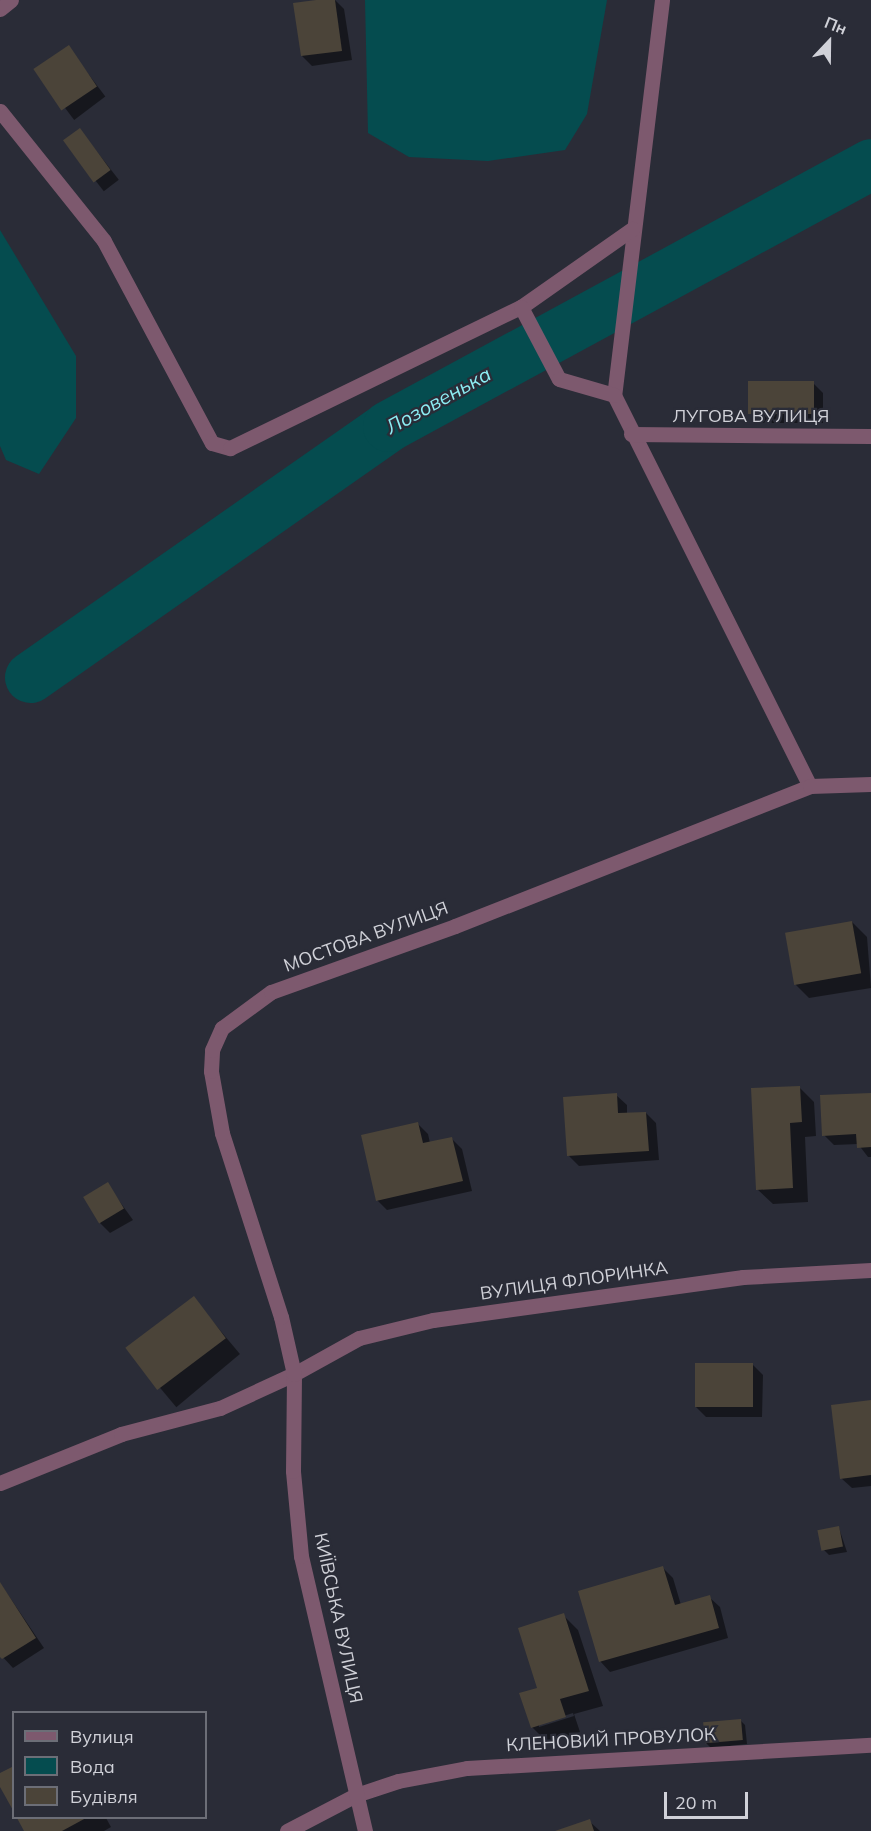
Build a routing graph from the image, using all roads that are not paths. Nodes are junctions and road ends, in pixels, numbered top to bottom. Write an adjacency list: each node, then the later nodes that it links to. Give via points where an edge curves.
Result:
1 (11, 0): 3 (street)
2 (662, 0): 5 (street)
3 (0, 9)
4 (0, 111): 6 (street, via 104,241 212,443 230,448)
5 (632, 229): 6 (street); 7 (street)
6 (525, 313): 7 (street, via 559,379)
7 (614, 395): 8 (street)
8 (631, 434): 9 (street, ЛУГОВА ВУЛИЦЯ); 11 (street)
9 (871, 436)
10 (871, 784): 11 (street, МОСТОВА ВУЛИЦЯ)
11 (810, 786): 13 (street, МОСТОВА ВУЛИЦЯ, via 455,926 271,992 222,1028 212,1050 210,1071 222,1133 282,1317)
12 (871, 1270): 13 (street, ВУЛИЦЯ ФЛОРИНКА, via 743,1277 433,1320 359,1338)
13 (294, 1374): 14 (street, ВУЛИЦЯ ФЛОРИНКА, via 220,1408 121,1434); 16 (street, КИЇВСЬКА ВУЛИЦЯ, via 293,1471 301,1556)
14 (0, 1483)
15 (871, 1745): 16 (street, КЛЕНОВИЙ ПРОВУЛОК, via 467,1768 398,1781)
16 (356, 1794): 17 (street, КЛЕНОВИЙ ПРОВУЛОК); 18 (street, КИЇВСЬКА ВУЛИЦЯ)
17 (287, 1831)
18 (365, 1831)

